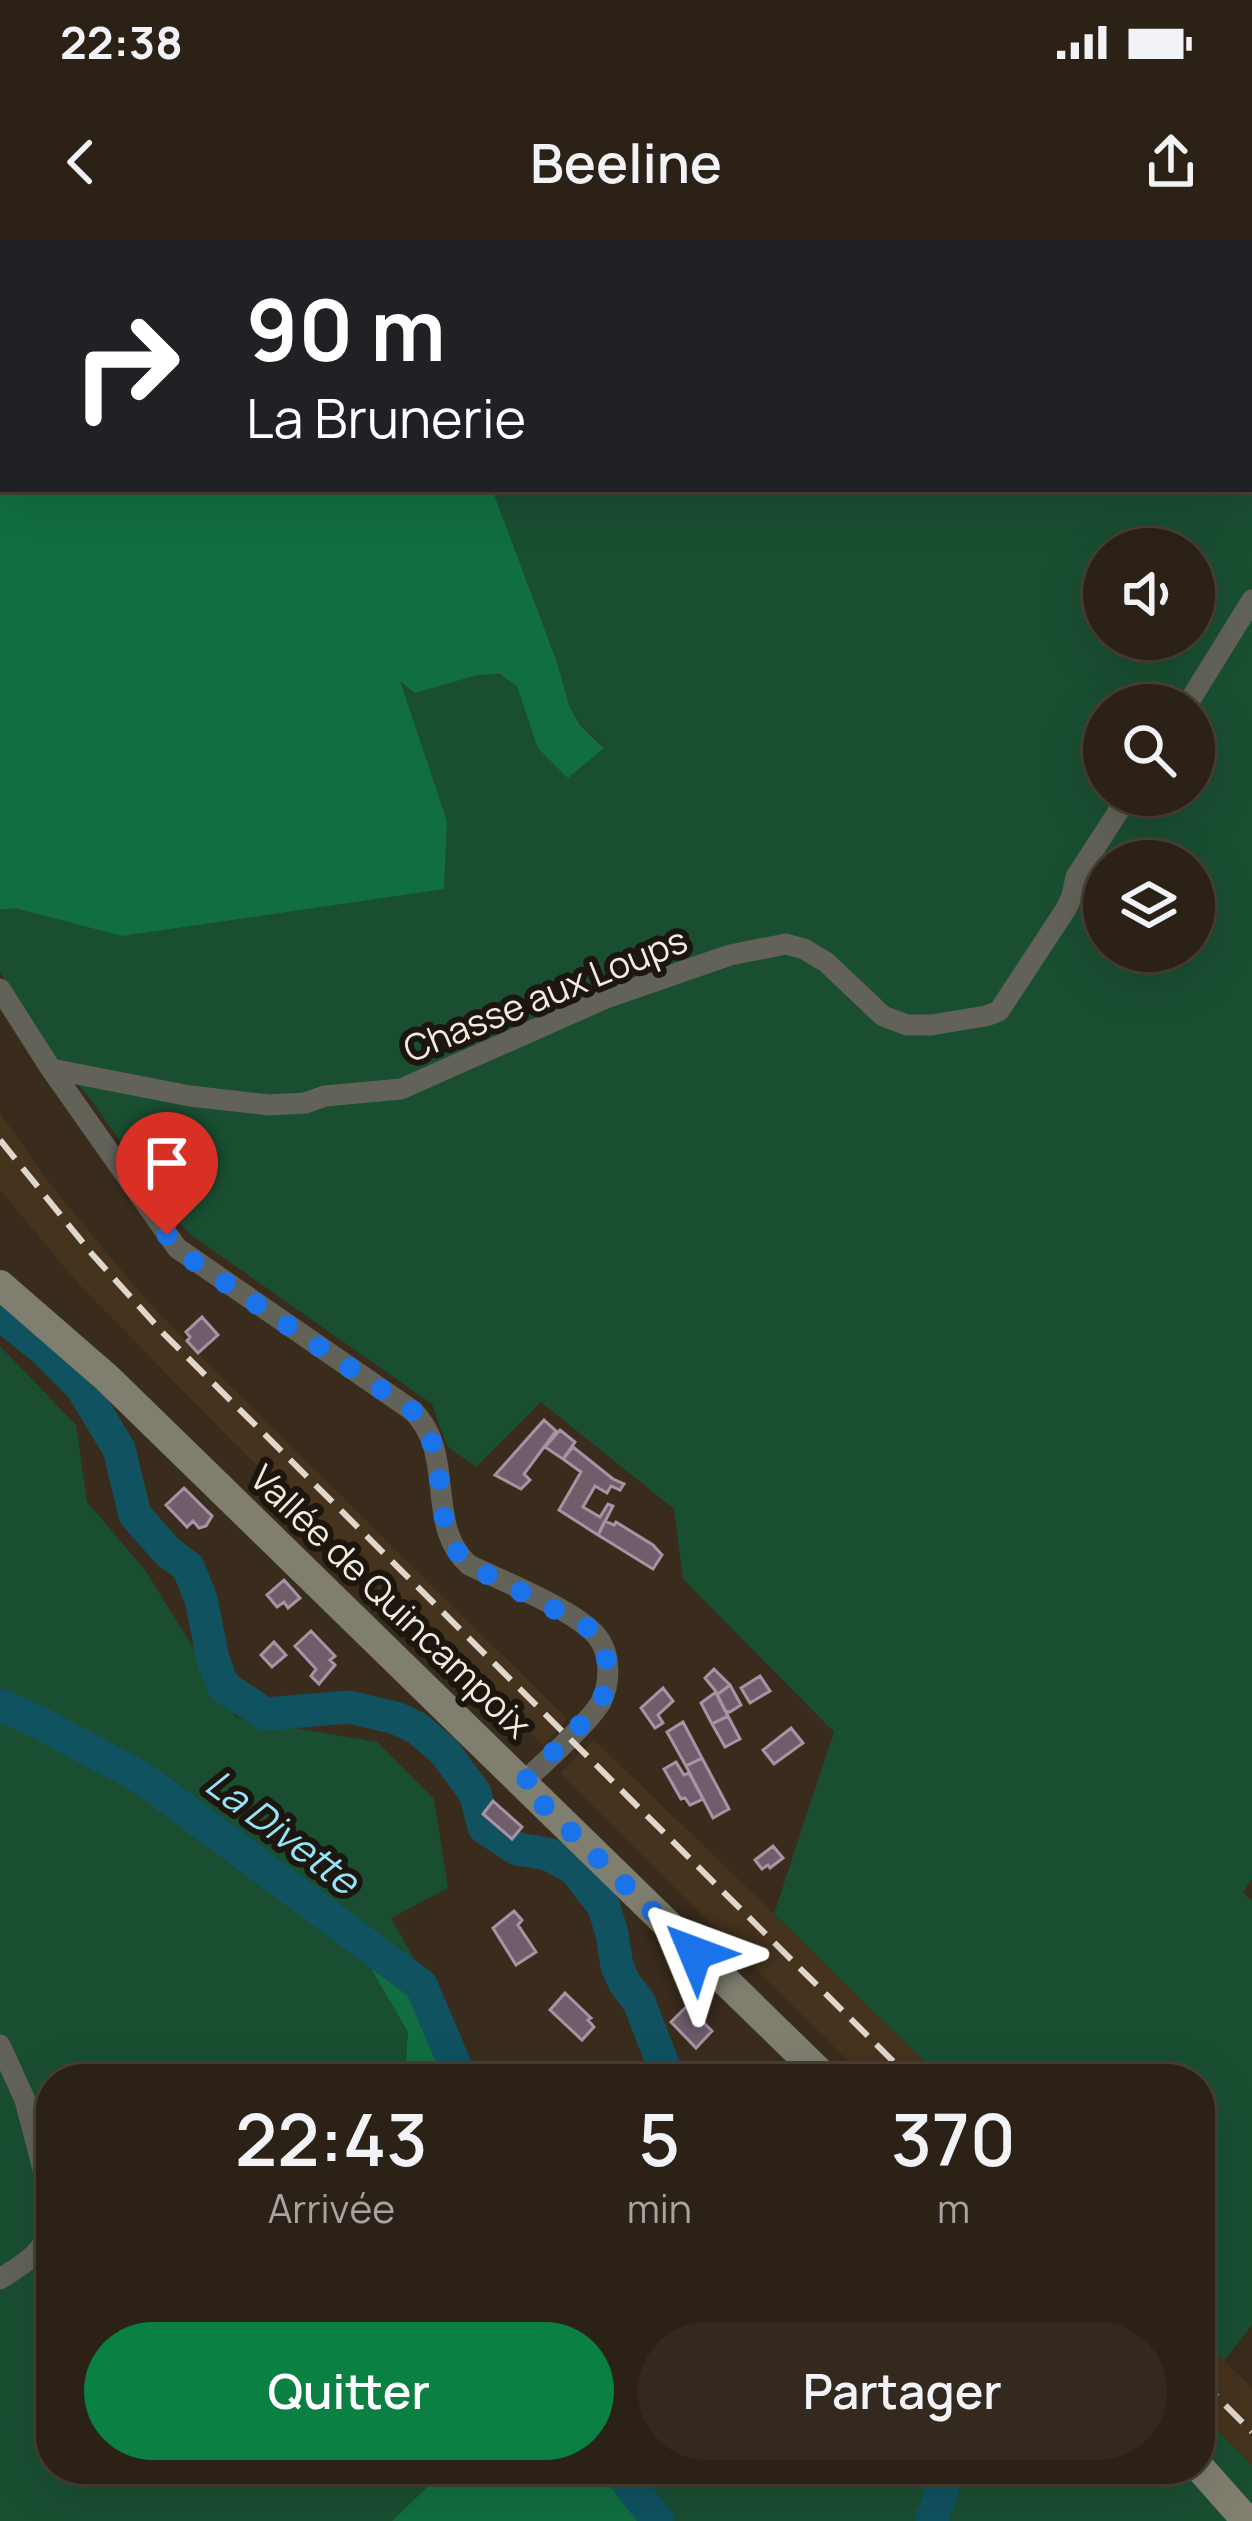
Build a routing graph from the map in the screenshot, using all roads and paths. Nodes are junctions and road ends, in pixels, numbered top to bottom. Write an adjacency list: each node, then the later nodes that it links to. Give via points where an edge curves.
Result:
1 (1252, 600): 2 (street)
2 (1200, 684)
3 (1115, 816): 5 (street, Chasse aux Loups, via 1013,991 986,1016 908,1025 883,1016 826,962 786,944 606,998 400,1089 269,1105)
4 (0, 989): 5 (street)
5 (51, 1069): 7 (street, via 177,1248 423,1420 458,1555 598,1637 608,1678 598,1707)
6 (0, 1285): 7 (main road, Vallée de Quincampoix, via 106,1378)
7 (522, 1784): 9 (main road, Vallée de Quincampoix)
8 (0, 2045): 10 (street)
9 (811, 2064)
10 (36, 2142)
11 (36, 2254): 12 (street)
12 (0, 2279)
13 (1214, 2484): 14 (main road)
14 (1246, 2521)

